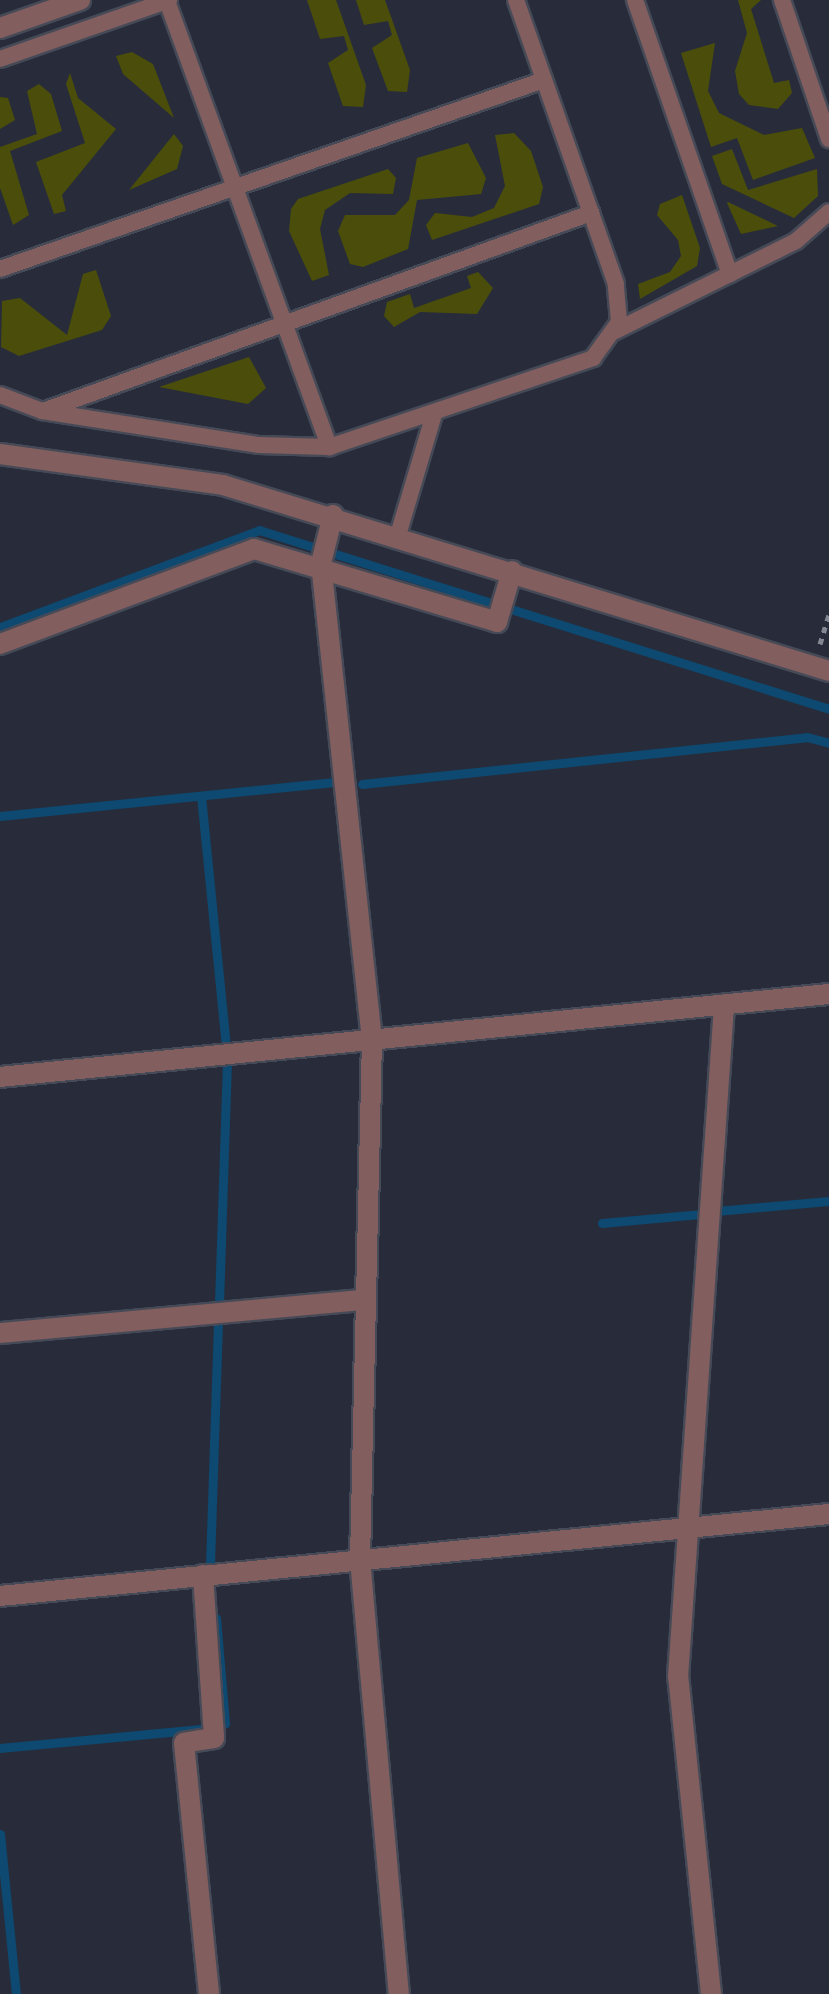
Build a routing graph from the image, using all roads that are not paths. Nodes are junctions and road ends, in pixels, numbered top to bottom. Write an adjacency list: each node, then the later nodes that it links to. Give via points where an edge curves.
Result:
1 (80, 0): 6 (street)
2 (168, 0): 7 (lane); 10 (lane)
3 (516, 0): 8 (lane)
4 (635, 0): 14 (lane)
5 (782, 0): 9 (lane)
6 (0, 28)
7 (0, 59)
8 (544, 80): 10 (lane); 12 (lane)
9 (829, 139)
10 (235, 188): 13 (lane); 15 (lane)
11 (829, 212): 14 (lane, via 796,241)
12 (591, 213): 15 (lane); 16 (lane, via 616,284)
13 (0, 269)
14 (730, 274): 16 (lane)
15 (284, 323): 18 (lane); 20 (lane)
16 (615, 331): 19 (lane, via 593,358)
17 (0, 395): 18 (lane)
18 (42, 411): 20 (lane, via 259,445)
19 (434, 414): 20 (lane); 23 (lane)
20 (329, 447)
21 (0, 454): 22 (street, via 160,474)
22 (333, 515): 23 (street); 24 (street)
23 (398, 535): 25 (street)
24 (323, 554): 25 (street, via 497,622); 26 (street, via 254,549); 30 (street)
25 (512, 571): 27 (street)
26 (0, 644)
27 (829, 671)
28 (829, 994): 29 (street)
29 (724, 1005): 30 (street); 35 (street)
30 (372, 1039): 31 (street); 32 (street)
31 (0, 1077)
32 (366, 1300): 33 (street); 36 (street)
33 (0, 1333)
34 (829, 1514): 35 (street)
35 (691, 1529): 36 (street); 41 (street, via 678,1677)
36 (360, 1559): 37 (street); 40 (street)
37 (203, 1575): 38 (street); 39 (street, via 214,1738 184,1743)
38 (0, 1596)
39 (209, 1994)
40 (399, 1994)
41 (711, 1994)

